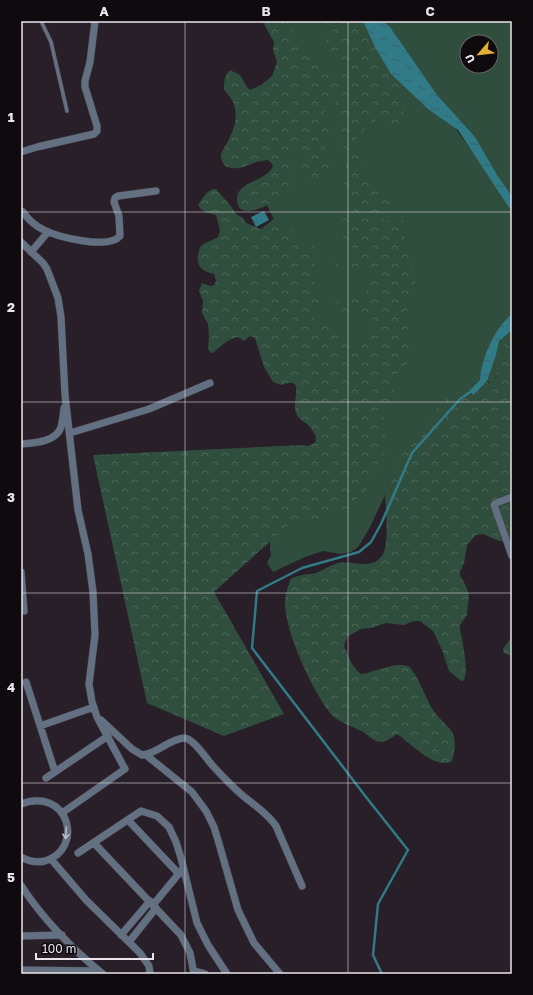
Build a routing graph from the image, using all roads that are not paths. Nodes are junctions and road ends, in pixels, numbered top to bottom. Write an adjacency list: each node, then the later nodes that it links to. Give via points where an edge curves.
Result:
1 (41, 21): 3 (lane, via 51,42)
2 (95, 21): 4 (street, via 85,87 97,131 94,134)
3 (66, 111)
4 (21, 152)
5 (156, 191): 7 (street, via 115,198 120,236 113,241 88,242)
6 (22, 212): 7 (street)
7 (48, 232): 9 (street)
8 (21, 242): 9 (street)
9 (32, 252): 11 (street, via 47,269 58,298)
10 (210, 383): 12 (street, via 149,409)
11 (65, 395): 12 (street); 13 (street, via 61,428 57,434 48,439)
12 (70, 434): 19 (street, via 78,510 93,592 95,635 89,684)
13 (21, 444)
14 (512, 498): 15 (street, via 494,505)
15 (512, 556)
16 (21, 572): 17 (street)
17 (24, 611)
18 (26, 682): 21 (street)
19 (94, 707): 20 (street); 21 (street)
20 (97, 717): 22 (street); 23 (street, via 137,753)
21 (40, 726): 24 (street)
22 (108, 736): 24 (street); 27 (street, via 125,769)
23 (146, 755): 35 (street, via 183,738 194,744 230,784 271,818); 48 (street, via 192,792 206,811 220,846 238,910 254,943)
24 (55, 772): 25 (street)
25 (46, 778)
26 (21, 804): 27 (street, via 32,800 43,801 54,805)
27 (62, 813): 32 (street, one-way to 32, via 68,833 65,843)
28 (128, 820): 29 (street); 33 (street); 33 (street, via 141,811 158,816 176,842)
29 (94, 843): 30 (street); 37 (street)
30 (78, 853)
31 (21, 857): 32 (street, via 39,862)
32 (51, 859): 40 (street, via 86,900)
33 (181, 871): 37 (street); 47 (street, via 197,922)
34 (21, 885): 36 (street)
35 (302, 886)
36 (25, 897): 38 (street)
37 (153, 905): 40 (street); 41 (street); 44 (street, via 181,935 190,953)
38 (62, 935): 39 (street); 43 (street)
39 (21, 936)
40 (122, 936): 41 (street)
41 (129, 942): 45 (street, via 149,966)
42 (21, 970): 43 (street)
43 (101, 972)
44 (194, 973): 46 (street)
45 (150, 974)
46 (204, 974)
47 (227, 974)
48 (280, 974)

